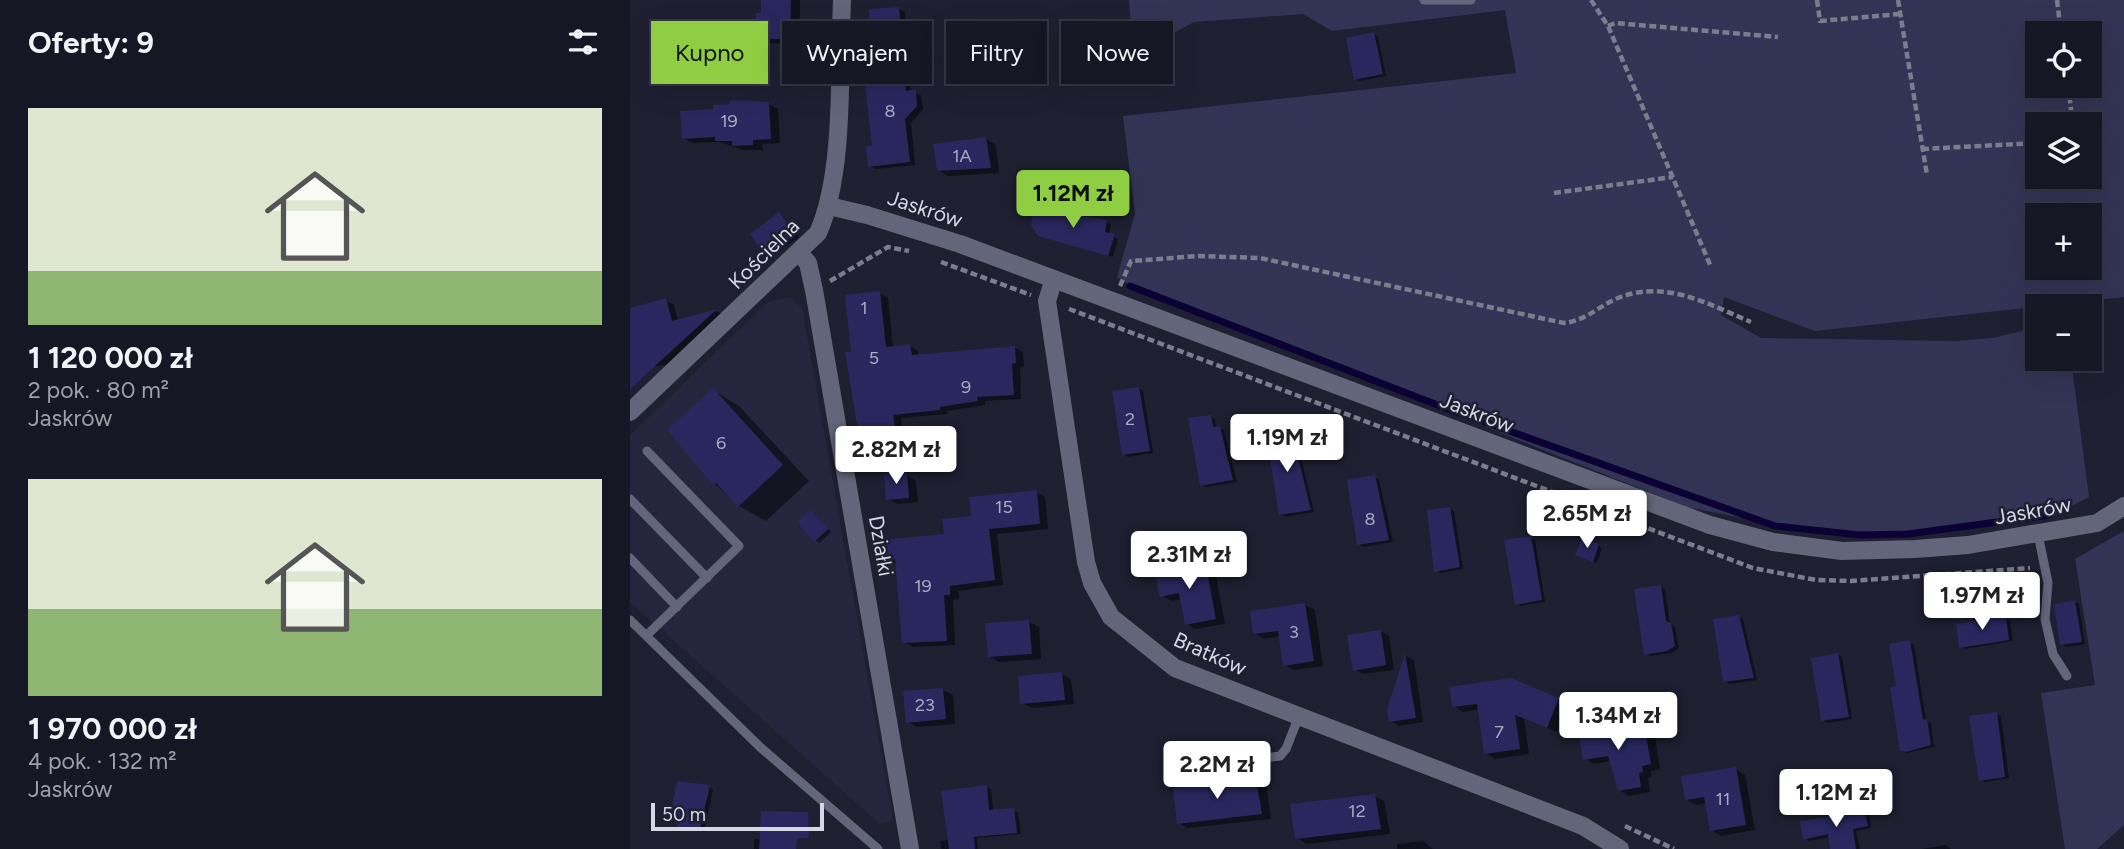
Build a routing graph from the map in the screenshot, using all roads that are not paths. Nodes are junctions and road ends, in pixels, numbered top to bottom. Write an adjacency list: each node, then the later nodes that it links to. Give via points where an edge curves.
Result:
1 (842, 0): 4 (street, Kościelna)
2 (1424, 0): 3 (lane)
3 (1471, 0)
4 (829, 206): 5 (street, Kościelna, via 818,233); 6 (street, Jaskrów, via 960,244)
5 (800, 254): 7 (street, Kościelna); 21 (street, Działki, via 808,263 814,290)
6 (1054, 279): 11 (street, Jaskrów, via 1710,525 1773,542 1842,551 1915,549); 18 (street, Bratków, via 1047,301 1086,562 1100,600 1126,631 1175,668)
7 (630, 412)
8 (647, 451): 13 (lane, via 739,546)
9 (630, 499): 13 (lane)
10 (2124, 506): 11 (street, Jaskrów, via 2097,523)
11 (2038, 534): 17 (lane, via 2048,583 2045,619 2053,654)
12 (630, 558): 14 (lane)
13 (707, 578): 14 (lane)
14 (677, 607): 16 (lane)
15 (630, 620): 16 (lane)
16 (647, 635): 20 (lane, via 760,747)
17 (2067, 676)
18 (1299, 716): 19 (lane, via 1280,756); 22 (street, Bratków, via 1583,826)
19 (1212, 765)
20 (878, 849)
21 (911, 849)
22 (1620, 849)

